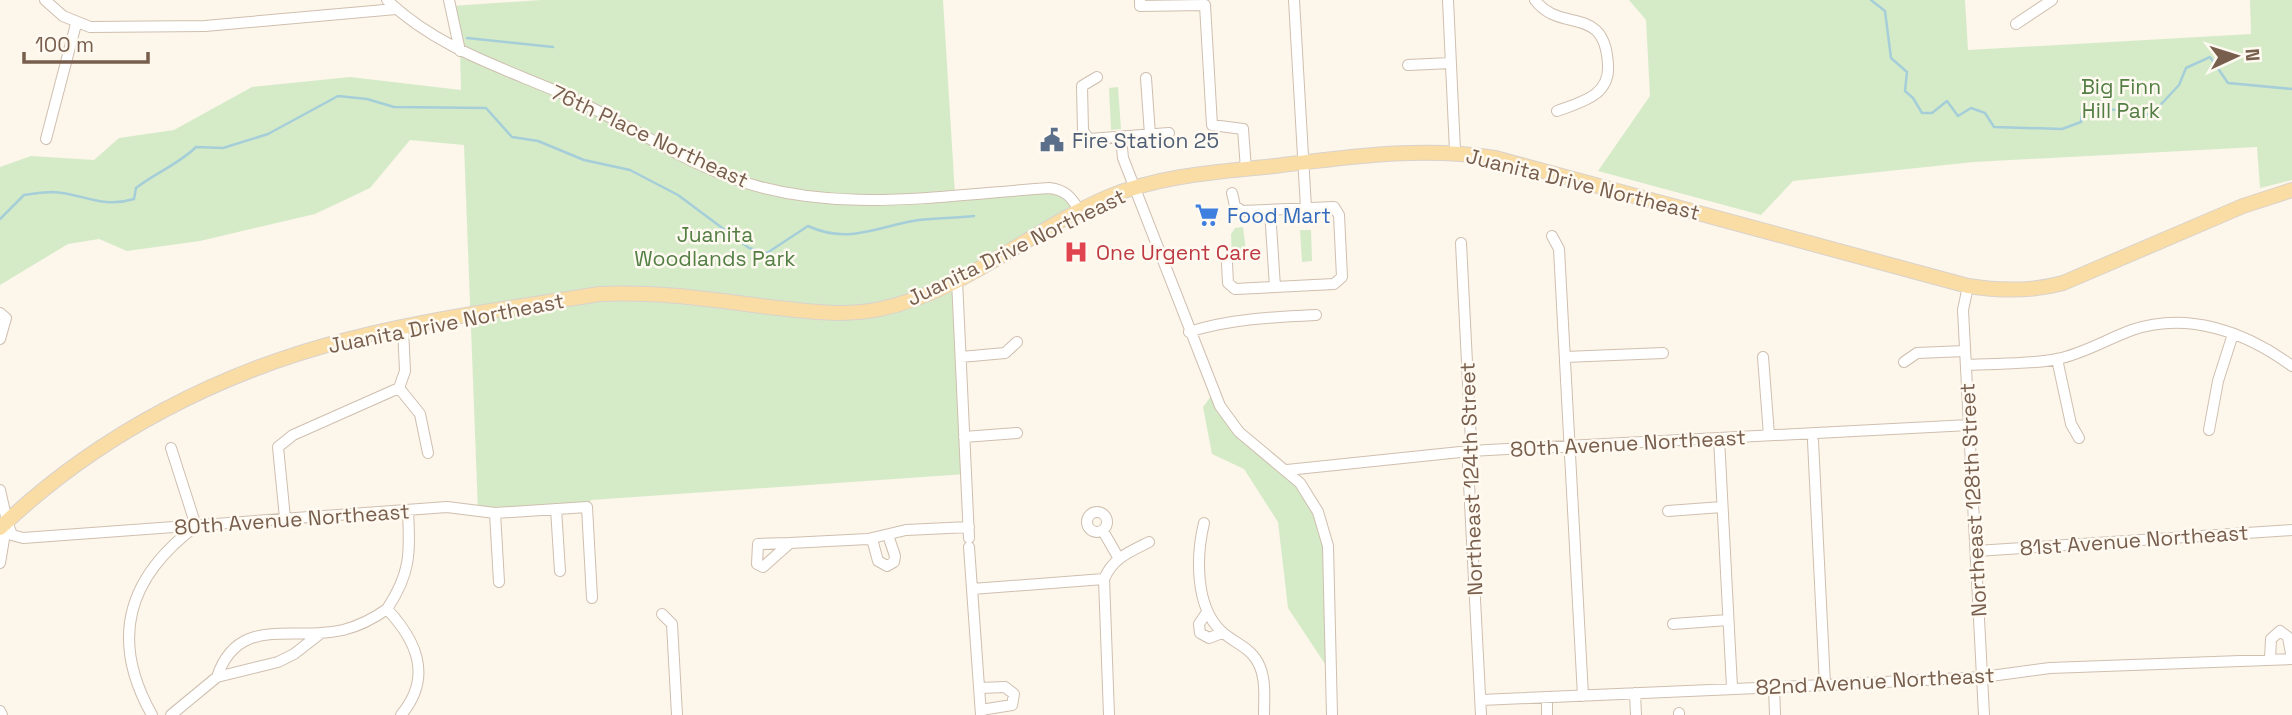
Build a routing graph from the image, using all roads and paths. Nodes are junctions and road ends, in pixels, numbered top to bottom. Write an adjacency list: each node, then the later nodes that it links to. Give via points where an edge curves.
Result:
1 (45, 0): 10 (street)
2 (387, 0): 9 (street, 76th Place Northeast)
3 (449, 0): 12 (street)
4 (1140, 0): 24 (street, via 1140,6 1205,5 1212,125 1243,129)
5 (1294, 0): 23 (street)
6 (1448, 0): 13 (street)
7 (1535, 0): 17 (street, via 1550,14 1589,24 1604,39 1607,50 1608,70 1601,90)
8 (2052, 0): 11 (street)
9 (396, 9): 10 (street, via 194,27); 12 (street, 76th Place Northeast)
10 (76, 24): 21 (street)
11 (2016, 24)
12 (460, 51): 30 (street, 76th Place Northeast, via 565,95 691,160 761,187 814,198 867,200 1061,189)
13 (1451, 63): 14 (street); 22 (street)
14 (1408, 65)
15 (1097, 77): 20 (street, via 1082,86 1083,131 1089,139)
16 (1146, 78): 19 (street)
17 (1557, 111)
18 (1169, 133): 19 (street)
19 (1150, 135): 20 (street)
20 (1121, 138): 25 (street)
21 (46, 139)
22 (1455, 151): 23 (main road, Juanita Drive Northeast); 35 (main road, Juanita Drive Northeast, via 1554,173)
23 (1303, 162): 24 (main road, Juanita Drive Northeast); 28 (street)
24 (1246, 169): 25 (main road, Juanita Drive Northeast, via 1177,177)
25 (1135, 188): 30 (main road, Juanita Drive Northeast); 40 (street)
26 (2292, 190): 35 (main road, Juanita Drive Northeast, via 2242,206 2063,283 1998,291)
27 (1232, 193): 29 (street, via 1242,211)
28 (1306, 208): 29 (street); 36 (street, via 1335,209 1339,215 1342,277 1339,282)
29 (1270, 210): 36 (street)
30 (1080, 211): 34 (main road, Juanita Drive Northeast)
31 (1552, 236): 48 (street, via 1559,248)
32 (1461, 243): 64 (street, Northeast 124th Street)
33 (1227, 263): 36 (street, via 1230,288)
34 (957, 280): 39 (main road, Juanita Drive Northeast, via 897,305 852,313 627,293); 46 (street)
35 (1968, 286): 44 (street, Northeast 128th Street, via 1963,310)
36 (1275, 287)
37 (1316, 315): 40 (street, via 1255,318)
38 (3, 316): 42 (street)
39 (403, 328): 53 (street, via 405,371); 75 (main road, Juanita Drive Northeast, via 289,357 204,390 82,461)
40 (1189, 332): 66 (street, via 1224,412 1239,432)
41 (2233, 334): 49 (street, via 2200,324 2165,322); 52 (street, via 2269,349); 55 (street)
42 (0, 338)
43 (1017, 342): 46 (street, via 1005,353)
44 (1965, 351): 50 (street, via 1917,353); 51 (street, Northeast 128th Street)
45 (1662, 352): 48 (street)
46 (961, 357): 58 (street)
47 (1763, 357): 57 (street)
48 (1565, 358): 62 (street)
49 (2057, 359): 51 (street); 60 (street, via 2071,424)
50 (1904, 362)
51 (1966, 365): 54 (street, Northeast 128th Street)
52 (2292, 366)
53 (399, 388): 65 (street, via 420,414); 73 (street, via 281,442 276,452)
54 (1969, 425): 57 (street, 80th Avenue Northeast); 84 (street, Northeast 128th Street)
55 (2209, 430)
56 (1017, 433): 58 (street)
57 (1769, 435): 59 (street, 80th Avenue Northeast)
58 (964, 436): 80 (street)
59 (1719, 438): 62 (street, 80th Avenue Northeast); 68 (street)
60 (2079, 438)
61 (1813, 441): 103 (street)
62 (1570, 446): 64 (street, 80th Avenue Northeast); 108 (street)
63 (171, 448): 76 (street)
64 (1470, 451): 66 (street, 80th Avenue Northeast); 110 (street, Northeast 124th Street)
65 (428, 453)
66 (1287, 470): 118 (street, via 1318,512 1328,546)
67 (0, 490): 75 (street)
68 (1723, 507): 70 (street); 95 (street)
69 (556, 509): 72 (street, 80th Avenue Northeast); 87 (street); 91 (street, 80th Avenue Northeast, via 587,507)
70 (1668, 510)
71 (408, 511): 72 (street, 80th Avenue Northeast, via 447,508); 73 (street, 80th Avenue Northeast); 92 (street, via 406,574)
72 (495, 513): 89 (street)
73 (285, 518): 76 (street, 80th Avenue Northeast)
74 (1204, 523): 93 (street, via 1199,542)
75 (3, 525): 76 (street, 80th Avenue Northeast, via 23,538); 86 (street)
76 (196, 526): 112 (street, via 150,569 131,617 128,635 133,674)
77 (2292, 530): 84 (street, 81st Avenue Northeast)
78 (1102, 531): 85 (street)
79 (888, 535): 80 (street, via 906,530); 81 (street); 81 (street, via 895,559 887,566 878,561)
80 (969, 537): 90 (street)
81 (872, 539): 83 (street)
82 (1149, 542): 85 (street)
83 (790, 543)
84 (1976, 551): 102 (street, Northeast 128th Street)
85 (1118, 558): 88 (street)
86 (0, 563)
87 (560, 571)
88 (1104, 579): 90 (street); 116 (street)
89 (499, 582)
90 (972, 589): 106 (street)
91 (592, 598)
92 (387, 609): 97 (street, via 358,626); 114 (street, via 405,629 417,657 417,686)
93 (1207, 612): 98 (street); 98 (street, via 1199,624 1200,633 1209,638)
94 (662, 614): 115 (street, via 672,624)
95 (1728, 620): 96 (street); 104 (street)
96 (1673, 624)
97 (321, 633): 101 (street, via 278,662); 101 (street, via 244,640 228,652)
98 (1223, 633): 117 (street, via 1242,643 1259,664 1264,679)
99 (2270, 659): 100 (street, 82nd Avenue Northeast); 100 (street, 82nd Avenue Northeast, via 2271,639 2280,631 2288,637); 102 (street, 82nd Avenue Northeast, via 2050,668)
100 (2292, 659)
101 (217, 677): 113 (street)
102 (1983, 677): 103 (street, 82nd Avenue Northeast); 123 (street, Northeast 128th Street)
103 (1825, 685): 105 (street, 82nd Avenue Northeast)
104 (1732, 687): 105 (street, 82nd Avenue Northeast); 107 (street, 82nd Avenue Northeast)
105 (1774, 687): 122 (street)
106 (980, 688): 111 (street); 111 (street, via 1005,687 1014,694 1012,705 1005,709)
107 (1635, 693): 108 (street, 82nd Avenue Northeast); 121 (street)
108 (1583, 696): 109 (street, 82nd Avenue Northeast)
109 (1547, 697): 110 (street, 82nd Avenue Northeast); 120 (street)
110 (1480, 699): 119 (street, Northeast 124th Street)
111 (981, 712)
112 (152, 715)
113 (170, 715)
114 (401, 715)
115 (677, 715)
116 (1109, 715)
117 (1264, 715)
118 (1332, 715)
119 (1481, 715)
120 (1547, 715)
121 (1636, 715)
122 (1775, 715)
123 (1984, 715)

